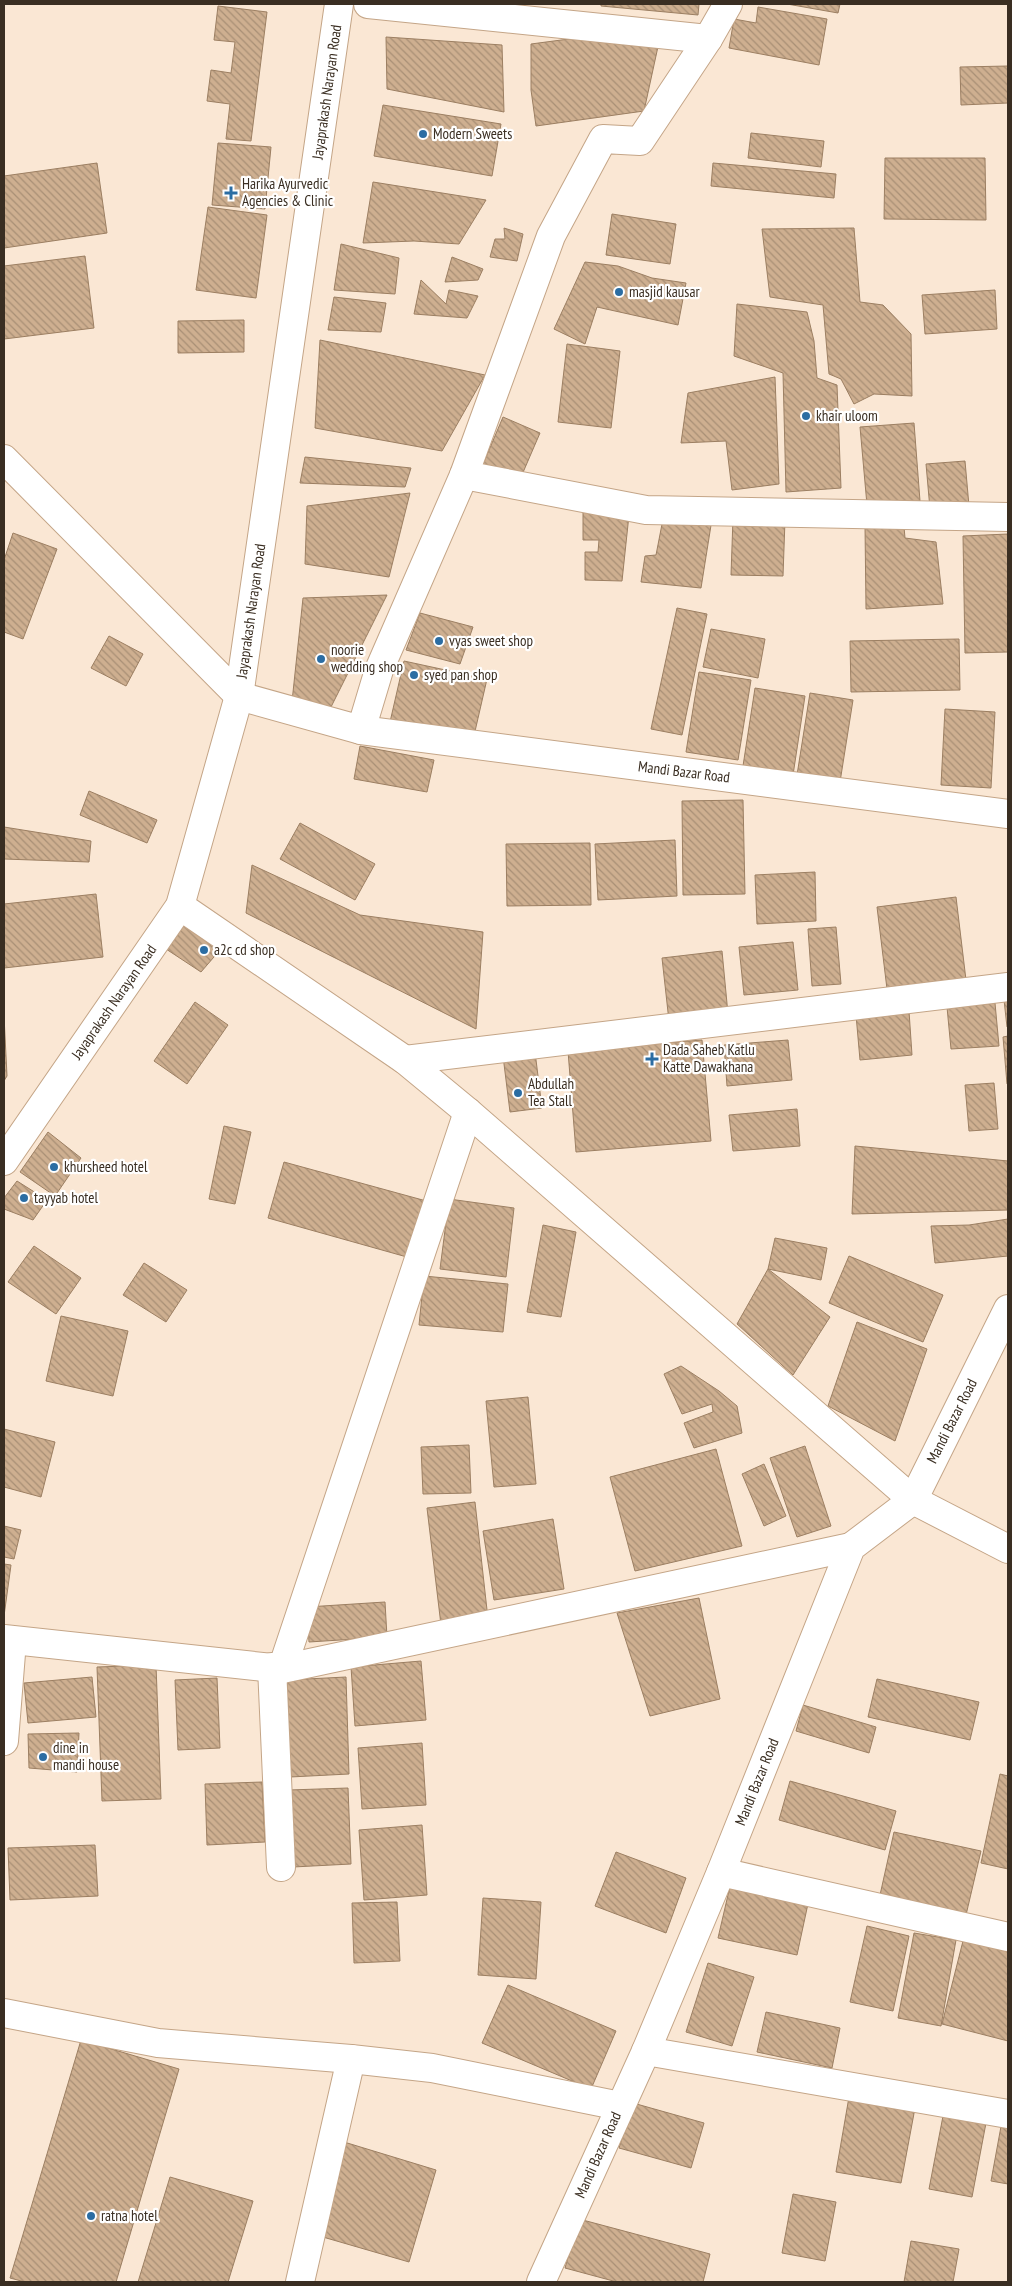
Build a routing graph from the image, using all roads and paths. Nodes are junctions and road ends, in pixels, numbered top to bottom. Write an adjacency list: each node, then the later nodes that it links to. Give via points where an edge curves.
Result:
1 (339, 4): 8 (street, Jayaprakash Narayan Road)
2 (368, 4): 4 (street)
3 (728, 4): 4 (street)
4 (708, 39): 6 (street, via 640,141 603,139 551,236)
5 (4, 459): 8 (street)
6 (464, 475): 7 (street, via 646,510); 9 (street, via 378,670)
7 (1008, 517)
8 (239, 696): 9 (street, Mandi Bazar Road); 11 (street, Jayaprakash Narayan Road)
9 (361, 730): 10 (street, Mandi Bazar Road)
10 (1008, 814)
11 (180, 906): 13 (street); 15 (street, Jayaprakash Narayan Road)
12 (1008, 986): 13 (street)
13 (405, 1060): 14 (street)
14 (468, 1112): 17 (street); 21 (street)
15 (4, 1161)
16 (1008, 1309): 17 (street, Mandi Bazar Road)
17 (913, 1500): 18 (street, Mandi Bazar Road); 19 (street)
18 (851, 1547): 21 (street); 24 (street, Mandi Bazar Road)
19 (1008, 1549)
20 (8, 1640): 21 (street); 22 (street)
21 (277, 1668): 23 (street)
22 (4, 1741)
23 (281, 1867)
24 (722, 1872): 25 (street); 27 (street, Mandi Bazar Road)
25 (1008, 1937)
26 (4, 2013): 28 (street, via 158,2043)
27 (646, 2052): 29 (street, Mandi Bazar Road); 30 (street)
28 (351, 2059): 29 (street, via 432,2068); 31 (street)
29 (620, 2106): 32 (street, Mandi Bazar Road)
30 (1008, 2114)
31 (300, 2282)
32 (544, 2282)

